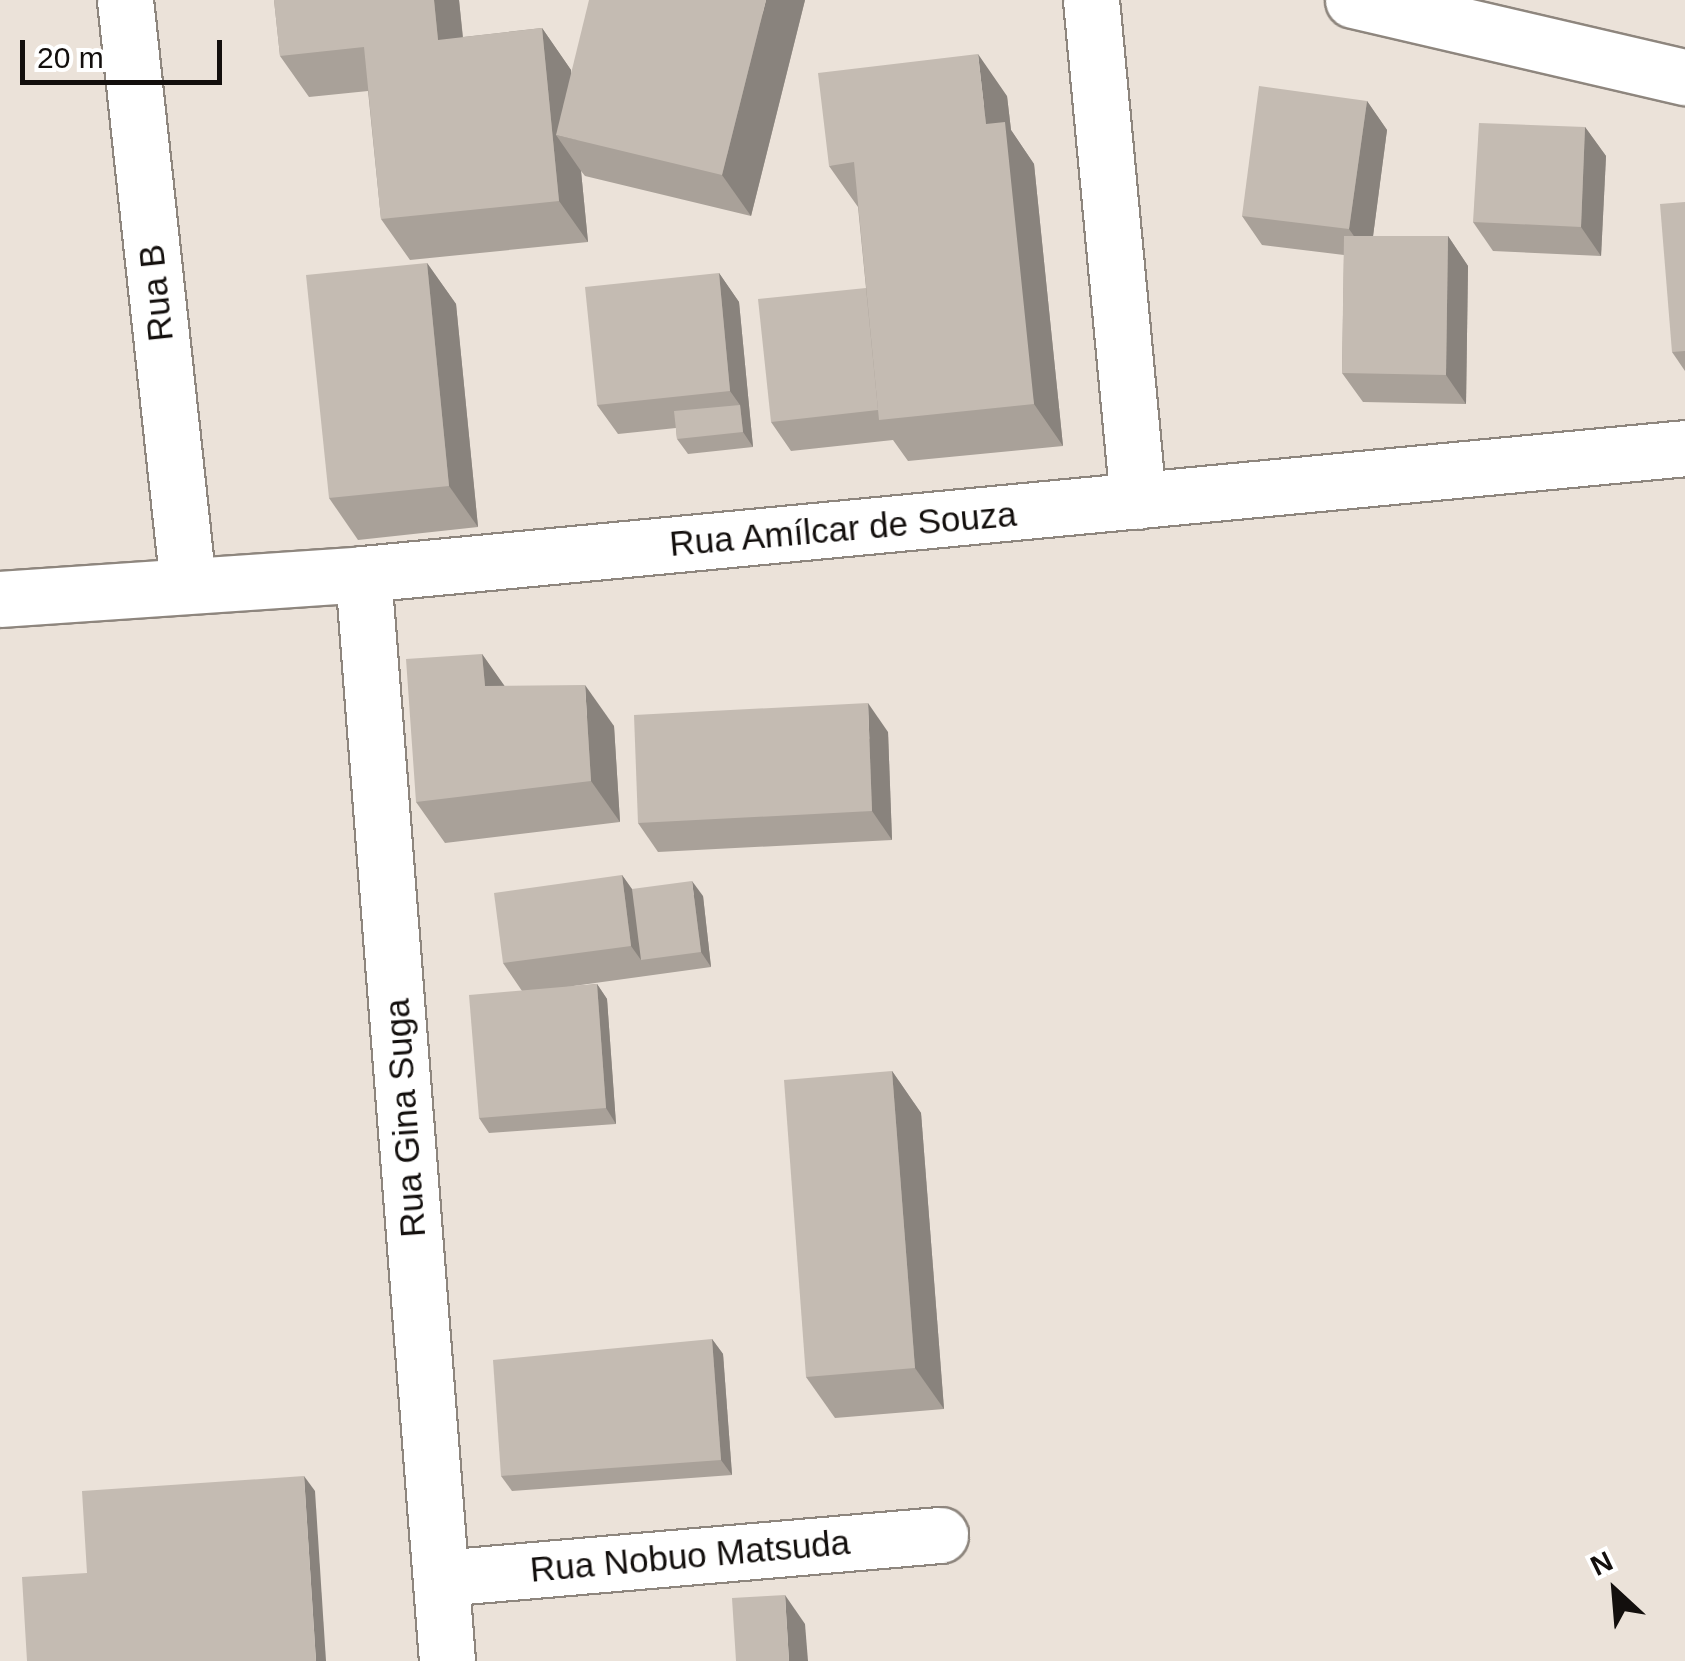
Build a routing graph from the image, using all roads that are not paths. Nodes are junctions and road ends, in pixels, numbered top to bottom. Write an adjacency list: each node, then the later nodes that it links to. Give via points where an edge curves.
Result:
1 (125, 0): 9 (street, Rua B)
2 (1090, 0): 7 (street)
3 (1353, 0): 4 (street)
4 (1557, 24): 5 (street)
5 (1685, 77)
6 (1685, 448): 7 (street, Rua Amílcar de Souza)
7 (1138, 500): 8 (street, Rua Amílcar de Souza)
8 (364, 574): 9 (street, Rua Amílcar de Souza); 12 (street, Rua Gina Suga)
9 (188, 586): 10 (street, Rua Amílcar de Souza)
10 (0, 599)
11 (940, 1535): 12 (street, Rua Nobuo Matsuda)
12 (441, 1578): 13 (street, Rua Gina Suga)
13 (447, 1661)

